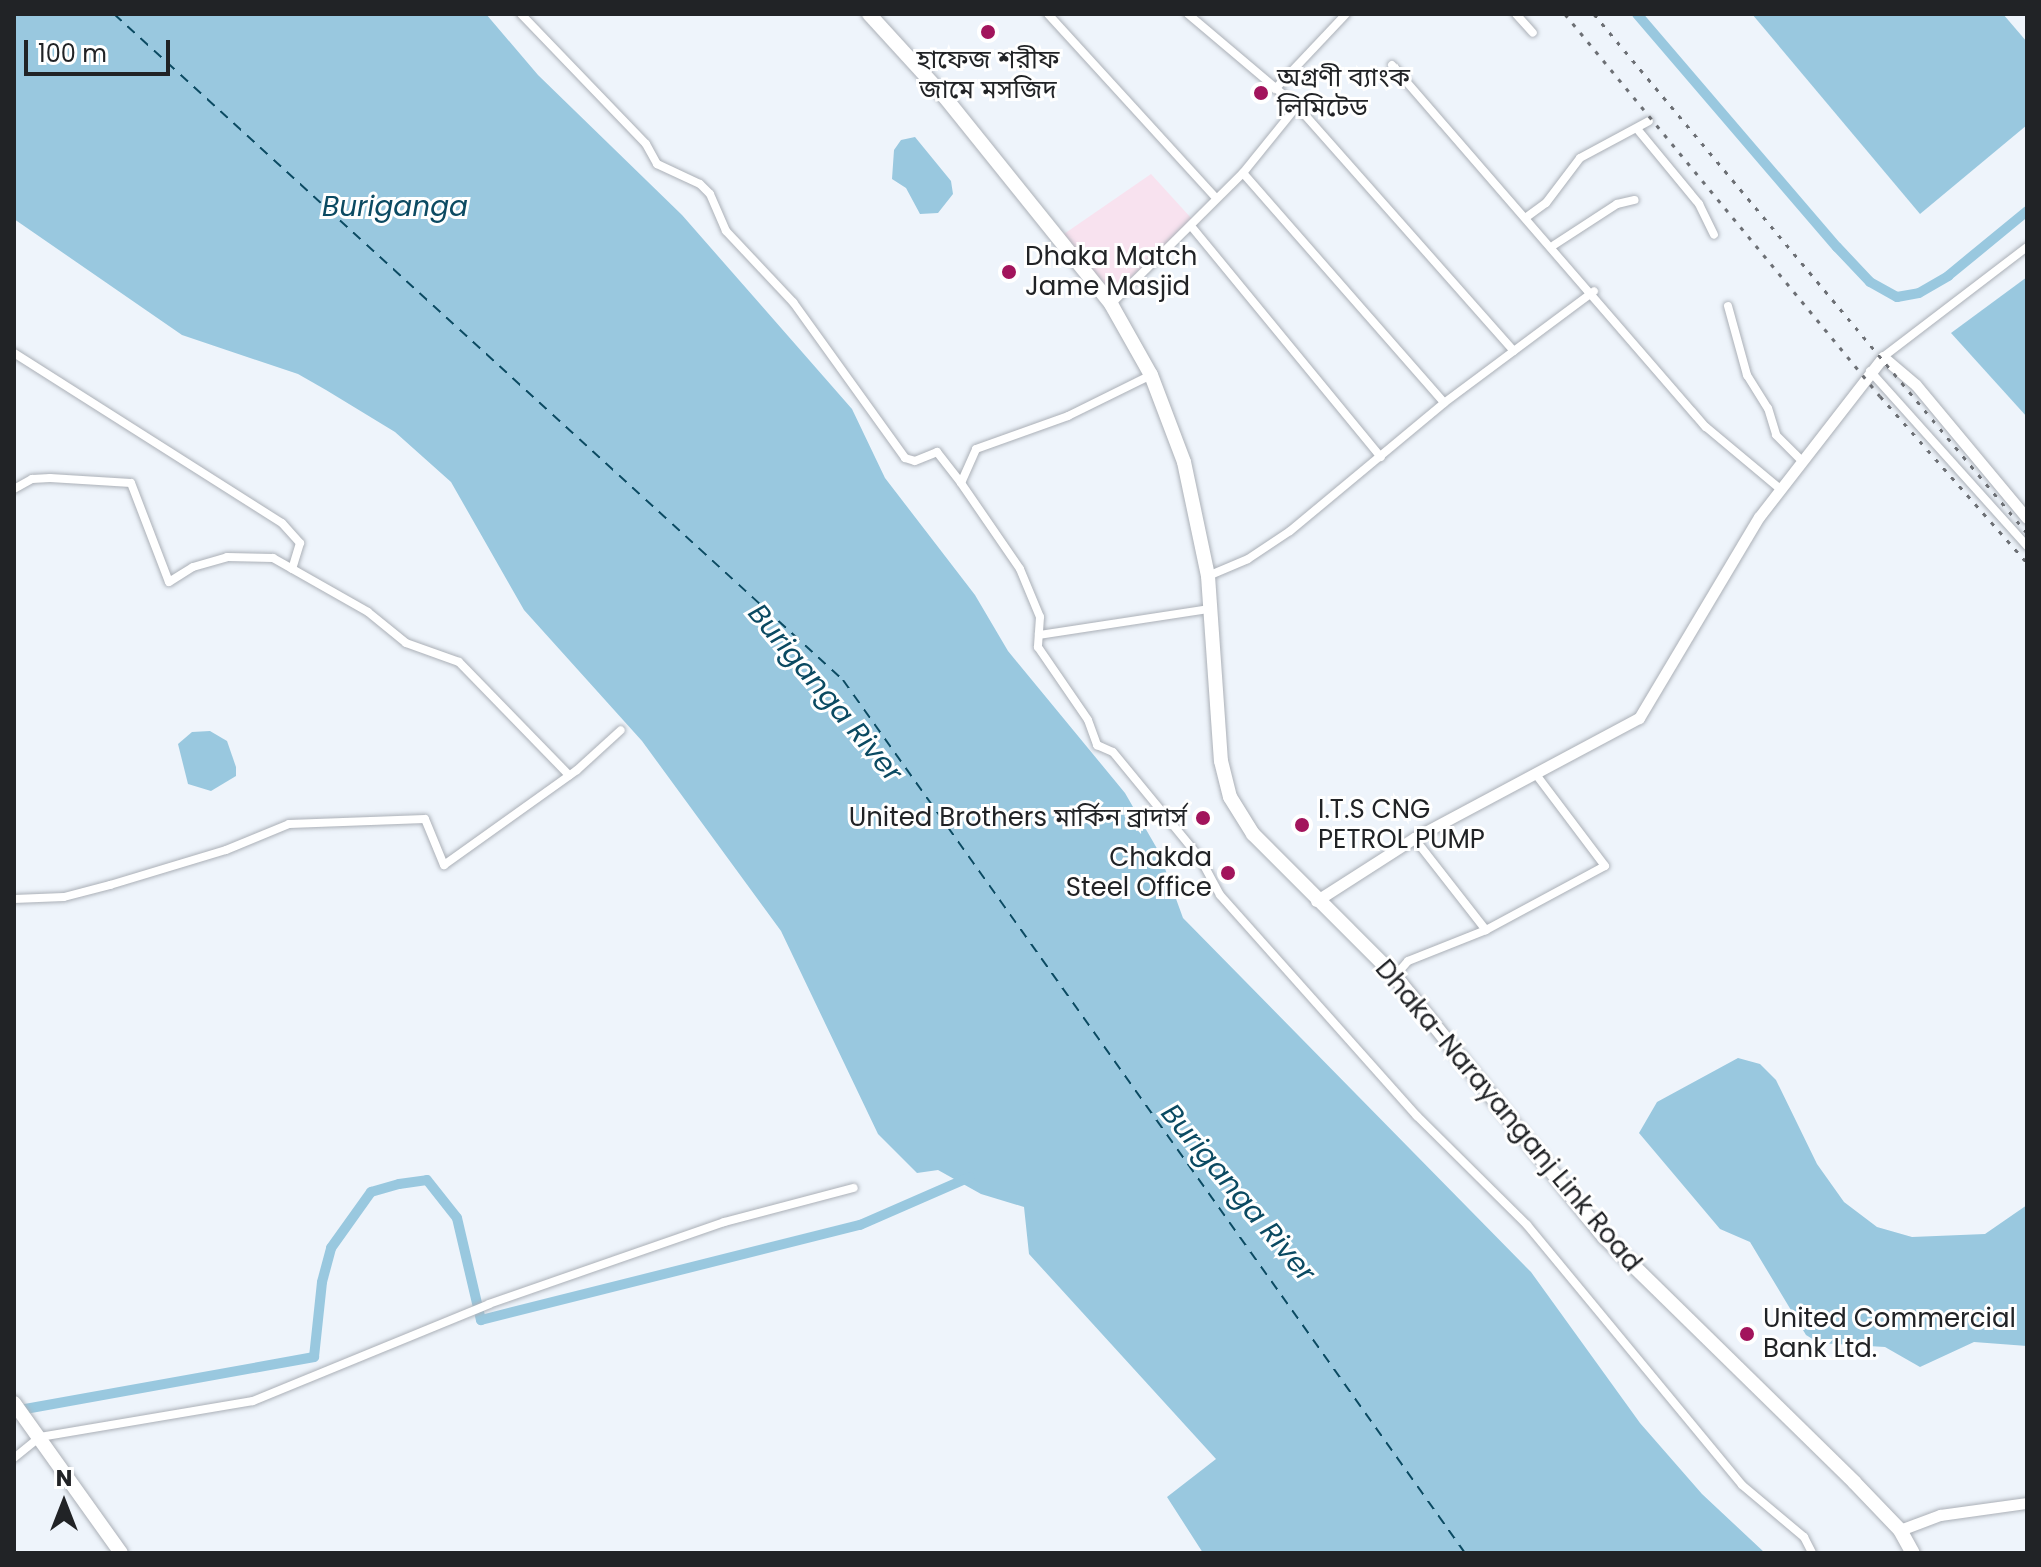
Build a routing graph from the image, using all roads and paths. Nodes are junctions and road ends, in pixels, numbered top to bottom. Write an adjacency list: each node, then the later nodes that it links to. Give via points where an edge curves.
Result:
1 (521, 14): 32 (street, via 646,144 657,164 710,194 726,231 793,302 905,458 915,461 937,452)
2 (869, 14): 22 (highway, Dhaka-Narayanganj Link Road, via 944,96)
3 (1048, 14): 14 (street)
4 (1188, 14): 9 (street)
5 (1346, 14): 9 (street)
6 (1516, 14): 7 (street)
7 (1533, 33)
8 (1392, 65): 16 (street)
9 (1275, 89): 10 (street)
10 (1297, 106): 13 (street); 24 (street)
11 (1649, 121): 12 (street)
12 (1638, 130): 16 (street, via 1580,158 1546,203); 18 (street, via 1699,204)
13 (1243, 173): 14 (street); 29 (street)
14 (1216, 198): 17 (street)
15 (1635, 200): 19 (street, via 1617,204)
16 (1528, 216): 19 (street)
17 (1191, 226): 22 (street); 30 (street)
18 (1714, 235)
19 (1554, 245): 21 (street)
20 (2027, 247): 26 (street)
21 (1594, 291): 24 (street); 33 (street, via 1706,427)
22 (1111, 304): 28 (highway, Dhaka-Narayanganj Link Road)
23 (1728, 306): 31 (street, via 1747,375 1768,408 1776,435)
24 (1514, 351): 29 (street)
25 (14, 353): 37 (street, via 282,523 300,543)
26 (1883, 357): 27 (street); 35 (street, via 1916,385)
27 (1869, 370): 31 (street); 36 (street)
28 (1151, 375): 32 (street, via 1068,416 976,449); 38 (highway, Dhaka-Narayanganj Link Road, via 1184,462)
29 (1444, 403): 30 (street)
30 (1381, 457): 38 (street, via 1290,531 1248,559)
31 (1802, 461): 33 (street)
32 (961, 483): 40 (street, via 1020,569 1040,617)
33 (1779, 488): 42 (street, via 1651,704 1639,718)
34 (14, 489): 37 (street, via 32,479 50,478 89,476 131,483 169,582 193,567 242,554 273,558)
35 (2027, 518)
36 (2027, 546)
37 (292, 569): 43 (street, via 368,612 406,643 459,662)
38 (1208, 576): 39 (highway, Dhaka-Narayanganj Link Road)
39 (1209, 609): 40 (street); 46 (highway, Dhaka-Narayanganj Link Road, via 1213,691 1230,797 1253,834)
40 (1039, 635): 56 (street, via 1038,647 1088,720 1097,745 1113,752 1200,858 1220,895 1417,1116 1527,1225 1742,1485 1804,1537)
41 (621, 730): 43 (street)
42 (1535, 773): 44 (street); 47 (street, via 1605,866)
43 (569, 775): 45 (street, via 444,865 425,819 289,824 226,850 110,885 64,897)
44 (1414, 838): 46 (street); 47 (street)
45 (14, 899)
46 (1316, 901): 48 (highway, Dhaka-Narayanganj Link Road)
47 (1486, 930): 48 (street, via 1408,961)
48 (1395, 976): 54 (highway, Dhaka-Narayanganj Link Road, via 1604,1237)
49 (854, 1188): 51 (street, via 724,1222 489,1304 253,1401)
50 (14, 1403): 51 (highway)
51 (38, 1434): 52 (street); 55 (highway)
52 (14, 1458)
53 (2027, 1503): 54 (street, via 1940,1515)
54 (1900, 1530): 57 (highway, Dhaka-Narayanganj Link Road)
55 (121, 1553)
56 (1812, 1553)
57 (1913, 1553)

